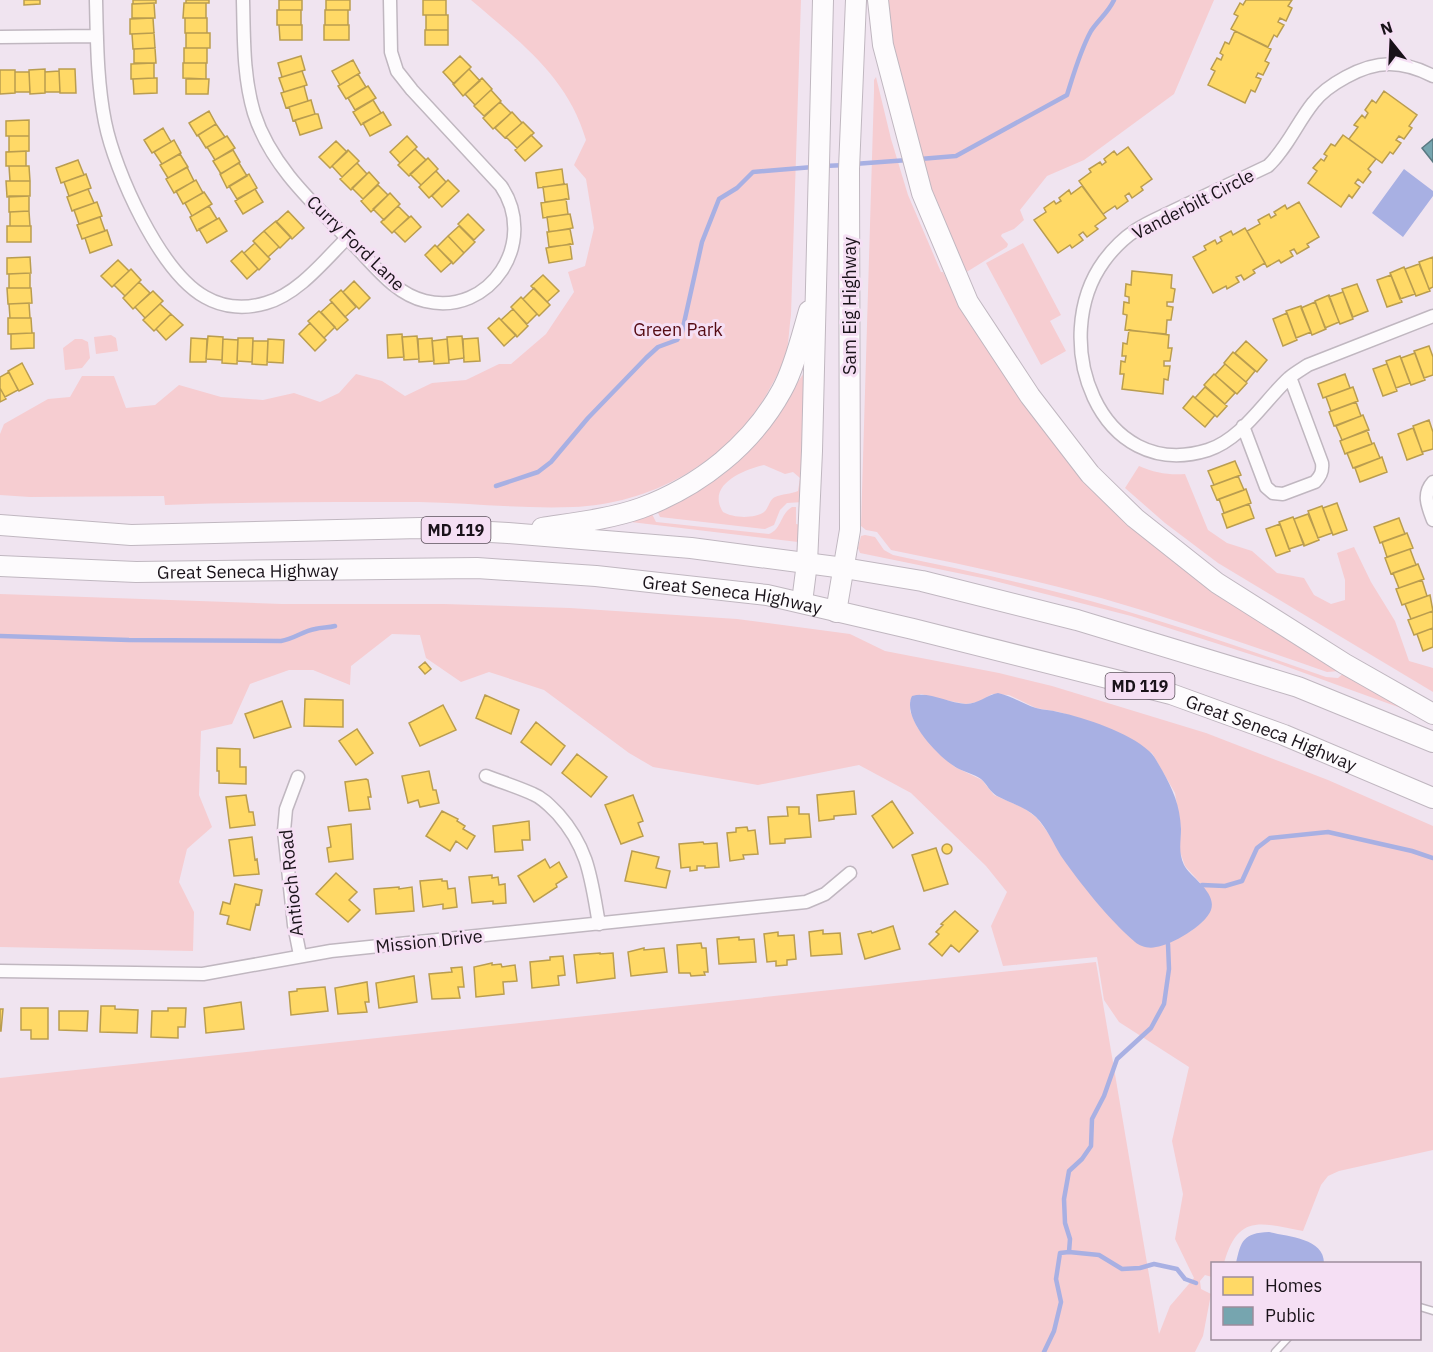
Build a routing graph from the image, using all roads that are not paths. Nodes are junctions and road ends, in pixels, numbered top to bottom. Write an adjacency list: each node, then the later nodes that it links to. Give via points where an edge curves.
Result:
1 (96, 0): 7 (street)
2 (243, 0): 10 (street, Curry Ford Lane, via 247,82 261,132 289,176)
3 (390, 0): 10 (street, Curry Ford Lane, via 391,52 397,71 501,186 512,207 515,238 506,264 488,286 462,300 438,303 400,290)
4 (823, 0): 11 (main road, Sam Eig Highway)
5 (856, 0): 21 (main road, Sam Eig Highway, via 849,165 850,530)
6 (878, 0): 24 (main road, via 883,45 921,193 968,302 1030,396 1090,474 1135,519 1217,583)
7 (97, 36): 8 (street); 10 (street, via 102,104 118,166 153,238 193,288 216,302 232,306 268,303 288,293)
8 (0, 38)
9 (1433, 76): 14 (street, Vanderbilt Circle, via 1398,64 1375,64 1340,80 1324,90 1268,166 1136,230 1110,254 1093,281 1081,316 1083,370 1094,398 1123,436 1138,448 1154,453 1192,453 1226,441)
10 (347, 238)
11 (816, 286): 18 (main road, via 783,388 758,427 724,462 675,493 640,508); 19 (main road, Sam Eig Highway)
12 (1433, 316): 13 (street, Vanderbilt Circle, via 1328,356)
13 (1290, 377): 14 (street, Vanderbilt Circle); 14 (street, via 1322,463 1319,478 1283,494 1273,493 1266,487)
14 (1243, 426)
15 (1433, 482): 16 (street, via 1426,496)
16 (1433, 520)
17 (0, 525): 18 (main road, Great Seneca Highway / MD 119, via 131,534 420,528)
18 (508, 533): 19 (main road, Great Seneca Highway / MD 119, via 691,548)
19 (807, 563): 21 (main road, Great Seneca Highway / MD 119); 22 (main road, Sam Eig Highway)
20 (0, 566): 22 (main road, Great Seneca Highway / MD 119, via 136,572 477,568 700,586)
21 (843, 568): 23 (main road, Sam Eig Highway); 25 (main road, Great Seneca Highway / MD 119, via 922,581 1077,620 1298,687)
22 (802, 602): 23 (main road, Great Seneca Highway / MD 119)
23 (836, 612): 28 (main road, Great Seneca Highway / MD 119, via 1171,694 1284,735)
24 (1433, 714)
25 (1433, 742)
26 (486, 776): 30 (street, via 534,794 568,825 589,867)
27 (298, 777): 31 (street, Antioch Road, via 286,809 284,831)
28 (1433, 798)
29 (850, 873): 30 (street, Mission Drive, via 825,894 806,902)
30 (599, 924): 31 (street, Mission Drive)
31 (300, 955): 32 (street, Mission Drive, via 202,974)
32 (0, 971)
33 (1286, 1340): 34 (lane)
34 (1275, 1352)

